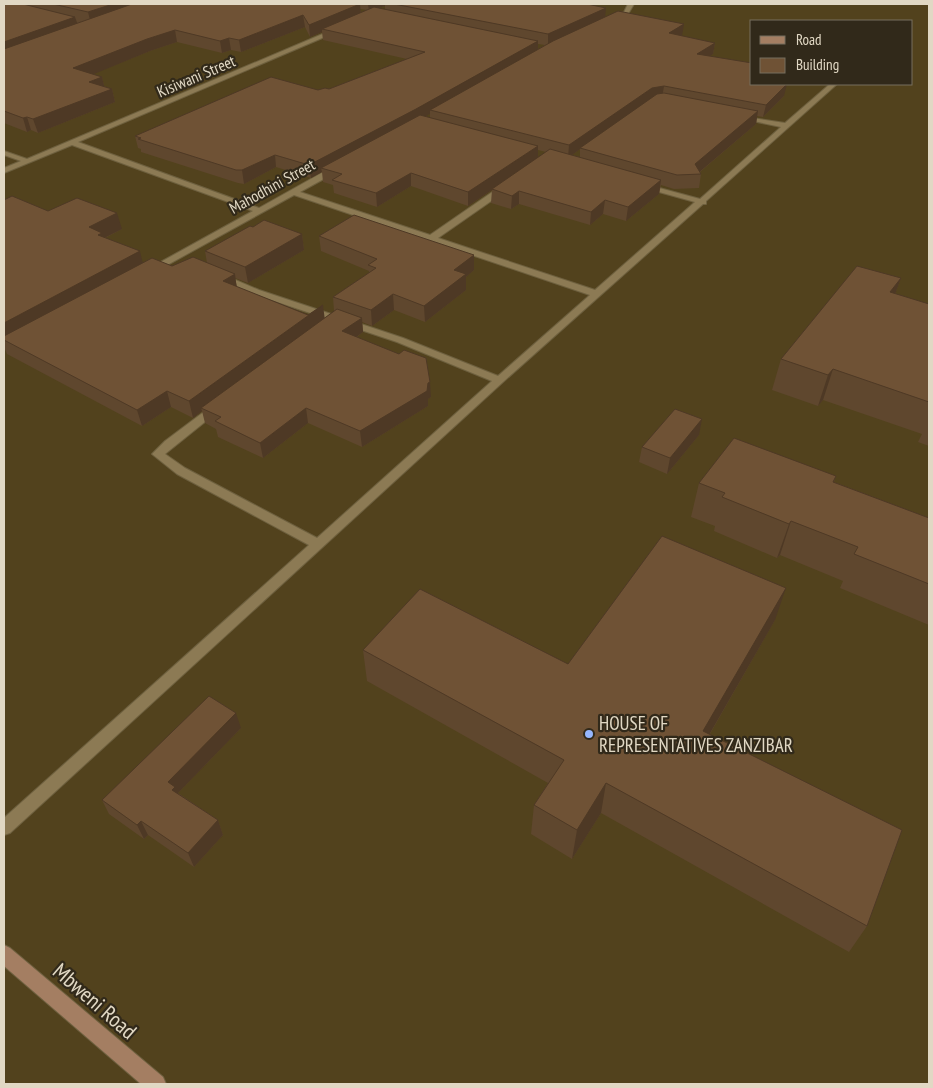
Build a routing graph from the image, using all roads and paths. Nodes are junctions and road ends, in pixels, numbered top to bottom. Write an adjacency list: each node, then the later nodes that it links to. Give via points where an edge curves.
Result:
1 (631, 4): 2 (street, via 626,13)
2 (602, 24)
3 (348, 25): 7 (street, Kisiwani Street)
4 (833, 85): 6 (street)
5 (730, 115): 6 (street)
6 (788, 126): 15 (street)
7 (72, 143): 9 (street, Kisiwani Street); 16 (street)
8 (4, 153): 9 (street)
9 (27, 161): 11 (street, Kisiwani Street)
10 (343, 165): 14 (street, Mahodhini Street)
11 (4, 171)
12 (632, 181): 15 (street)
13 (509, 185): 17 (street)
14 (292, 192): 16 (street, Mahodhini Street); 17 (street)
15 (703, 202): 20 (street)
16 (258, 210): 19 (street, Mahodhini Street, via 179,260)
17 (431, 239): 20 (street)
18 (210, 273): 21 (street, via 332,322 400,340)
19 (140, 276)
20 (597, 294): 21 (street)
21 (499, 380): 23 (street)
22 (224, 402): 23 (street, via 158,454 182,471)
23 (318, 544): 24 (street)
24 (4, 828)
25 (4, 954): 26 (street, Mbweni Road)
26 (156, 1084)

